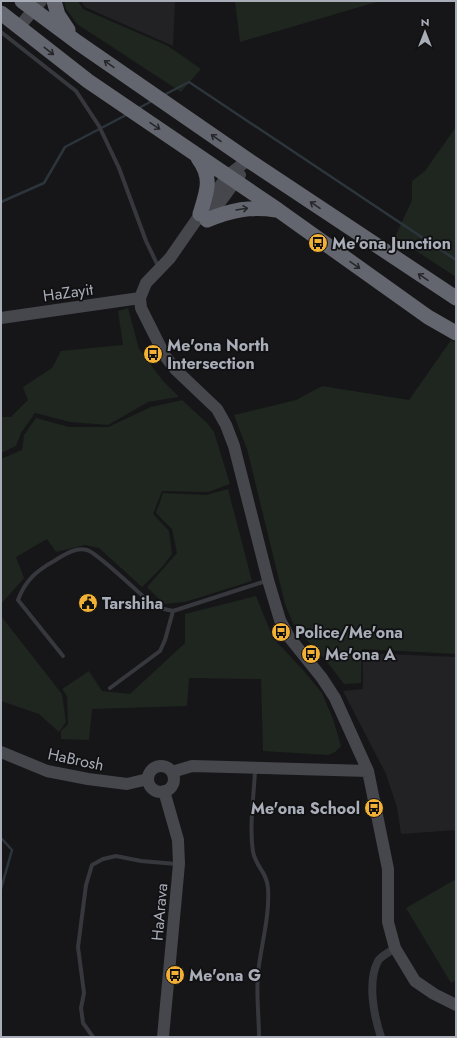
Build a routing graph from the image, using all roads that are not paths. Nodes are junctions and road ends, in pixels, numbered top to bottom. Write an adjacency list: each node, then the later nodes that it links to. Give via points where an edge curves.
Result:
1 (54, 1): 6 (highway, via 58,15)
2 (31, 4): 4 (main road); 6 (highway)
3 (1, 13): 4 (highway)
4 (19, 27): 7 (highway, one-way to 7, via 88,81)
5 (1, 32): 12 (lane, via 76,92 99,126 119,168 146,241)
6 (77, 42): 8 (highway, one-way to 6)
7 (196, 153): 9 (highway); 11 (highway, via 208,178)
8 (248, 160): 9 (main road); 14 (highway, one-way to 8)
9 (232, 179): 10 (highway); 11 (main road)
10 (278, 210): 11 (highway, one-way to 10, via 242,208); 16 (highway, one-way to 16, via 428,317)
11 (204, 217): 12 (main road)
12 (160, 270): 13 (main road, via 146,283)
13 (140, 298): 15 (main road, HaZayit); 17 (main road, via 141,308 165,356 217,409 226,425 234,446)
14 (456, 298)
15 (1, 318)
16 (456, 333)
17 (268, 580): 18 (lane); 23 (main road, via 280,620 289,637 335,698)
18 (172, 611): 19 (lane, via 155,607 88,550 77,549 43,567 24,585 18,600); 20 (lane, via 160,651)
19 (63, 656)
20 (110, 688)
21 (1, 752): 25 (main road, HaBrosh, via 47,771 88,779 127,784)
22 (255, 768): 23 (main road); 24 (main road, via 192,766); 32 (lane, via 252,840 254,854 266,876 268,889 268,908 258,975)
23 (368, 771): 28 (main road, via 388,869 388,922)
24 (172, 772): 25 (main road, via 165,766 158,766 151,770); 26 (main road, via 173,782)
25 (148, 779): 26 (main road, via 154,790)
26 (164, 791): 27 (main road, HaArava, via 178,840)
27 (179, 864): 30 (lane, via 116,856 92,865 86,885 78,948 84,993 81,1008 83,1023); 31 (main road, HaArava)
28 (396, 948): 29 (main road, via 415,981); 33 (street, via 379,960 375,969 374,1015)
29 (456, 1005)
30 (93, 1037)
31 (163, 1037)
32 (259, 1037)
33 (381, 1037)

